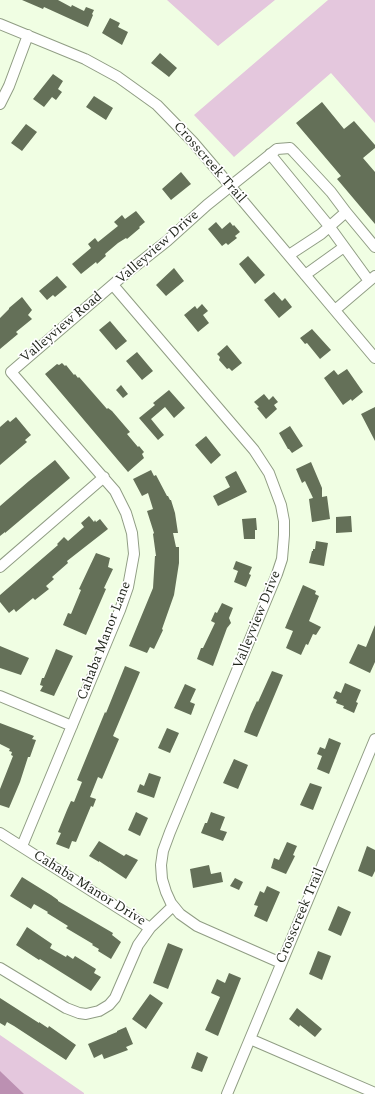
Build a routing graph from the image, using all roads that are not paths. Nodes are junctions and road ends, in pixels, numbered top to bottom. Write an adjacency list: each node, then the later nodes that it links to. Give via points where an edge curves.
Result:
1 (0, 24): 2 (street, Crosscreek Trail)
2 (28, 35): 3 (street); 5 (street, Crosscreek Trail, via 85,58 143,94 193,142)
3 (0, 104)
4 (270, 154): 5 (street, Valleyview Drive); 6 (street, via 277,148 290,148); 7 (street)
5 (230, 186): 10 (street, Crosscreek Trail); 13 (street, Valleyview Drive)
6 (346, 212): 7 (street); 9 (street)
7 (330, 226): 8 (street); 10 (street)
8 (344, 247): 11 (street); 12 (street)
9 (375, 247)
10 (289, 255): 11 (street, Crosscreek Trail)
11 (305, 275): 14 (street, Crosscreek Trail)
12 (372, 278): 14 (street)
13 (113, 285): 16 (street, Valleyview Road); 24 (street, Valleyview Drive, via 254,450 269,473 284,521 282,559 274,586 163,851 162,879)
14 (335, 310): 15 (street, Crosscreek Trail)
15 (375, 358)
16 (12, 372): 17 (street, Cahaba Manor Lane)
17 (104, 477): 18 (street); 20 (street, Cahaba Manor Lane, via 115,491 126,513 132,533 132,572 120,610)
18 (0, 567)
19 (0, 696): 20 (street)
20 (72, 726): 23 (street, Cahaba Manor Lane)
21 (375, 739): 26 (street, Crosscreek Trail)
22 (0, 833): 23 (street, Cahaba Manor Drive)
23 (22, 846): 25 (street, Cahaba Manor Drive)
24 (173, 906): 25 (street, Cahaba Manor Drive); 26 (street, Valleyview Drive, via 197,926)
25 (150, 928): 27 (street, via 138,945 115,998 105,1008 94,1013 79,1013 66,1008)
26 (281, 963): 28 (street, Crosscreek Trail)
27 (0, 968)
28 (250, 1039): 29 (street); 30 (street, Crosscreek Trail)
29 (375, 1093)
30 (227, 1094)

